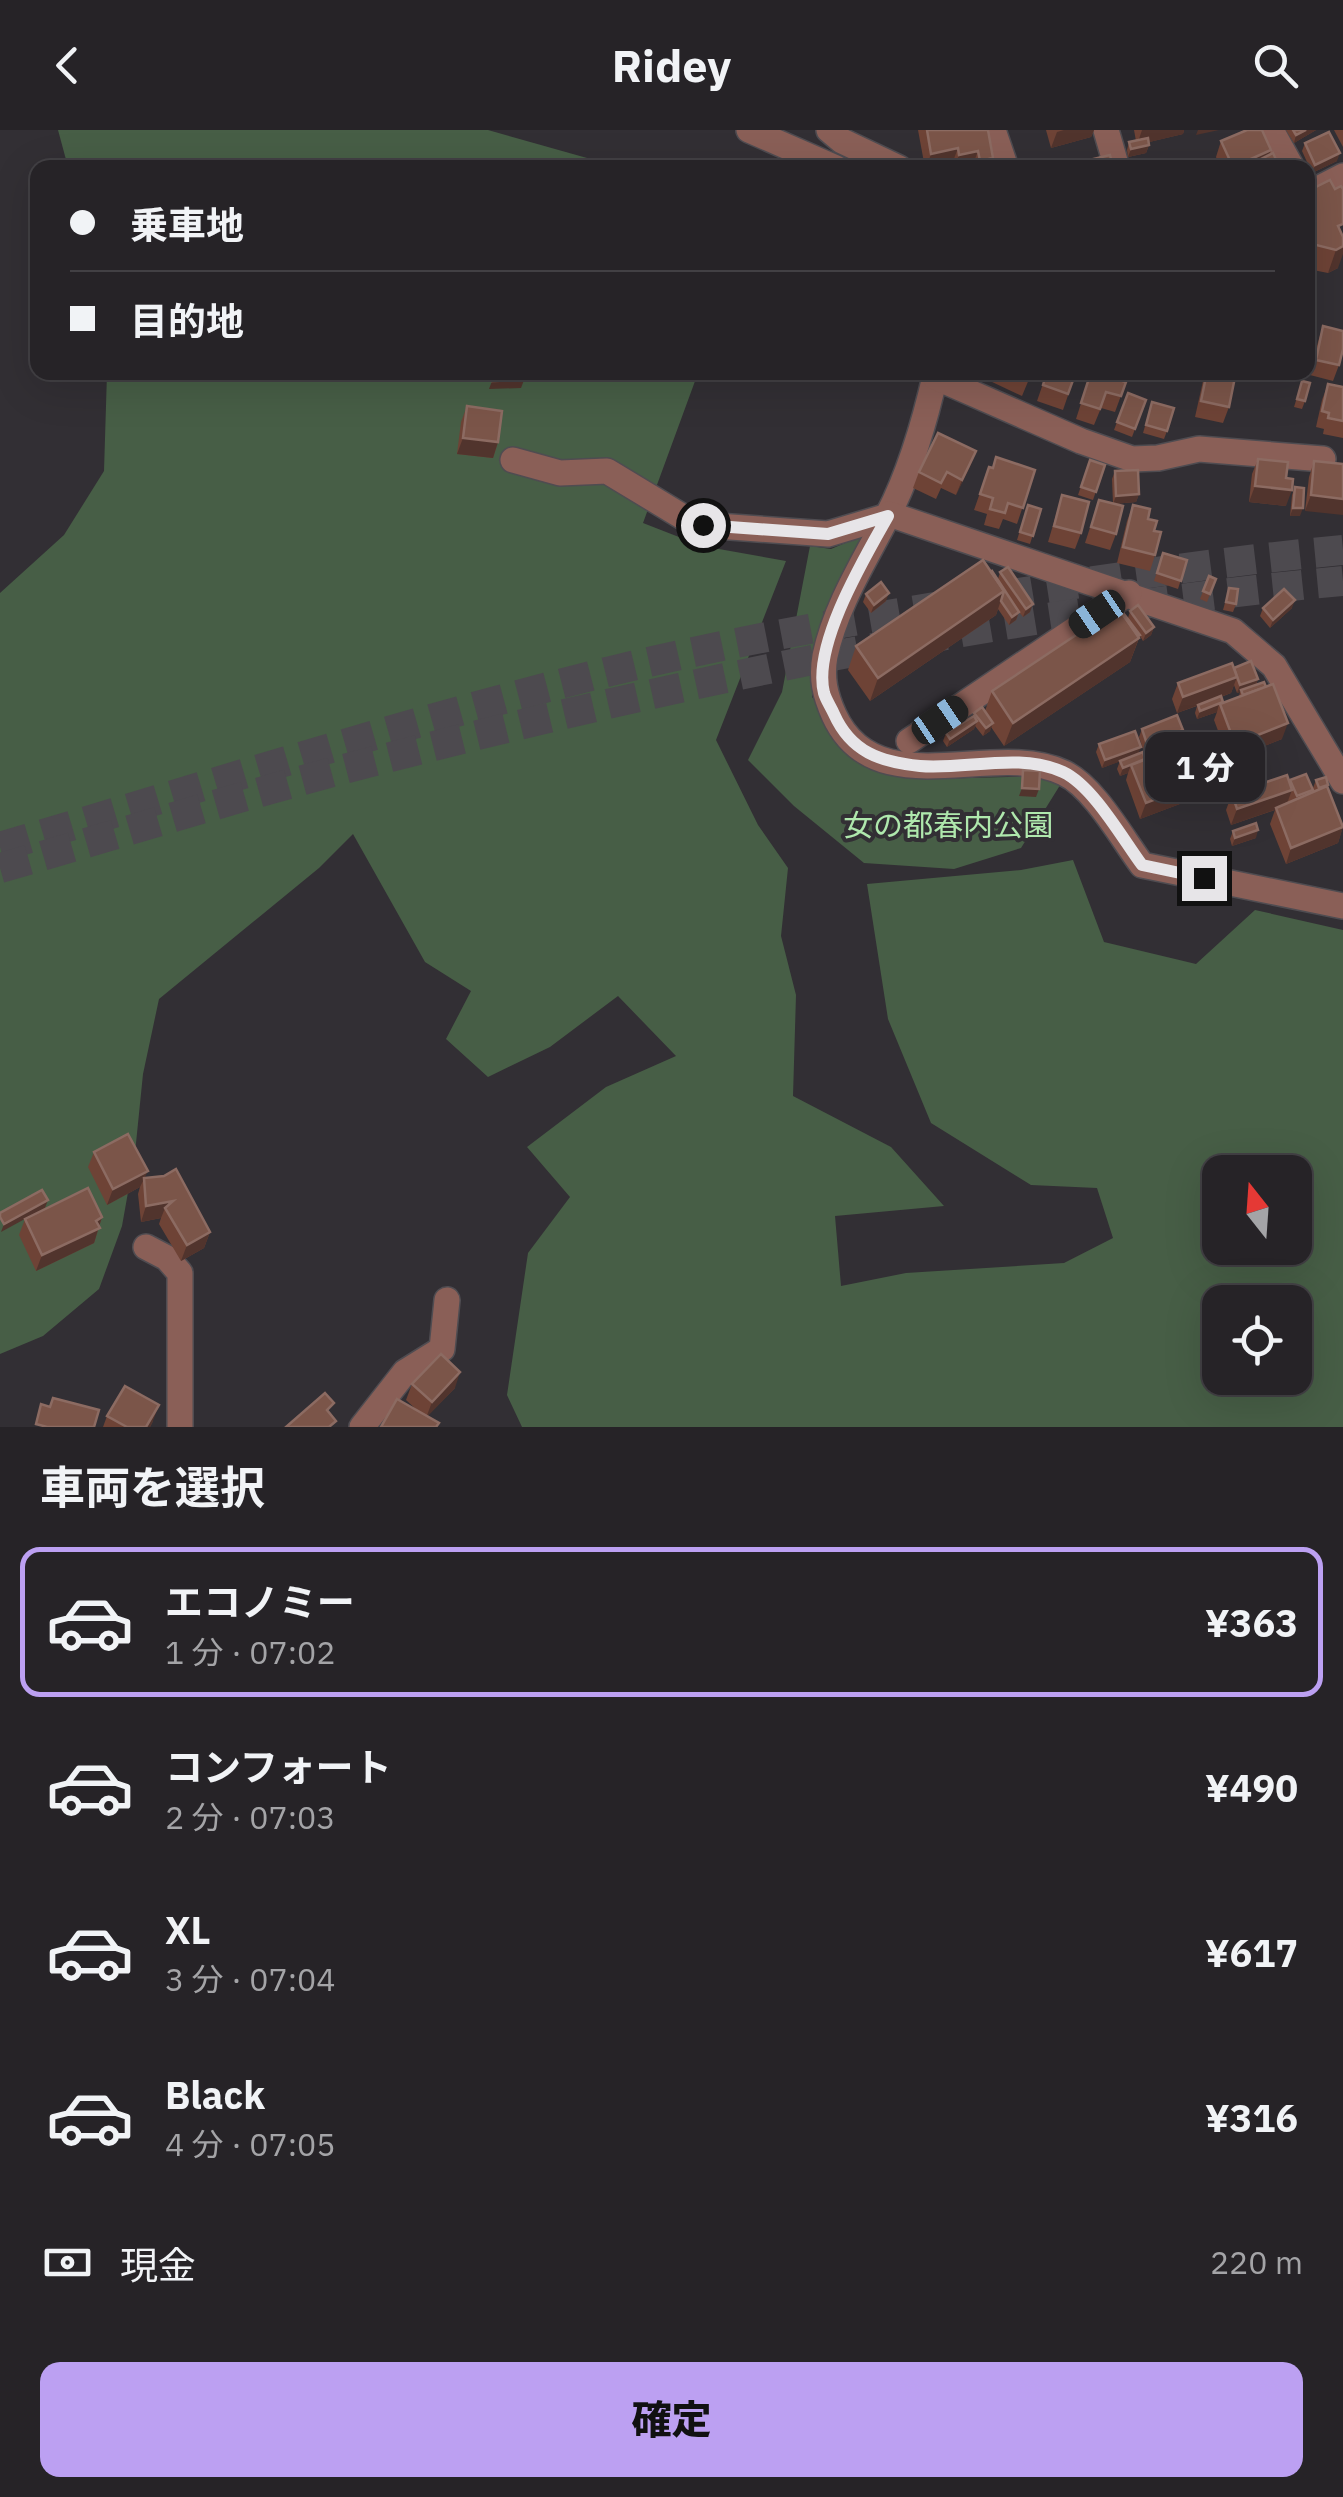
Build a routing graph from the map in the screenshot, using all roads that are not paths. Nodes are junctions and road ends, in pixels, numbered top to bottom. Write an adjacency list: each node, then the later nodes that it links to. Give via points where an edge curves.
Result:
1 (754, 130): 6 (street)
2 (829, 130): 7 (street)
3 (993, 130): 8 (street)
4 (1106, 130): 9 (street)
5 (1271, 130): 10 (street)
6 (819, 160)
7 (882, 160)
8 (1003, 160)
9 (1115, 160)
10 (1288, 160)
11 (1343, 176): 12 (street)
12 (1315, 190)
13 (934, 380): 17 (street)
14 (949, 380): 15 (street, via 1132,459 1199,449)
15 (1323, 458)
16 (513, 460): 17 (street, via 560,473 607,471 703,525 828,534)
17 (889, 515): 18 (street); 21 (street, via 846,596 825,658 824,692 842,732 875,758 906,764 1042,764 1088,792 1142,865)
18 (1128, 593): 19 (street); 20 (street, via 1233,631 1274,666)
19 (909, 741)
20 (1343, 781)
21 (1343, 906)
22 (146, 1247): 24 (street, via 180,1273)
23 (447, 1300): 25 (street, via 442,1349 405,1372)
24 (180, 1427)
25 (362, 1427)

